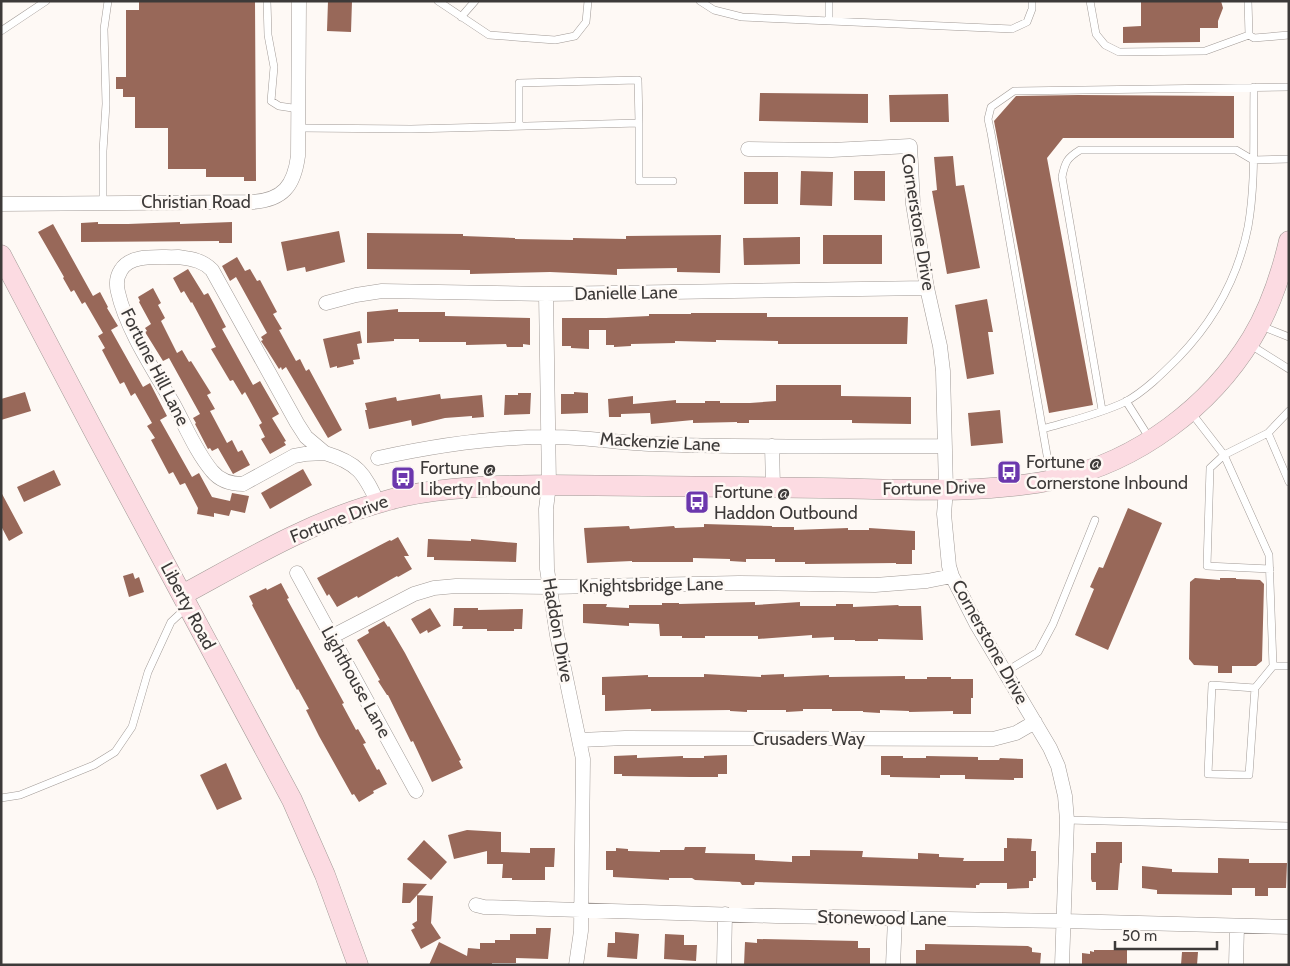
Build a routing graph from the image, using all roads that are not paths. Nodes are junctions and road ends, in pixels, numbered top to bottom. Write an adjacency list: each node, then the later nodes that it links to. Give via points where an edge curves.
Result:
1 (46, 1): 15 (lane)
2 (108, 1): 28 (lane, via 104,29)
3 (267, 1): 20 (lane, via 268,36 274,67 271,101 279,106)
4 (299, 1): 20 (street, Christian Road)
5 (438, 1): 13 (lane)
6 (475, 1): 13 (lane)
7 (588, 1): 13 (lane, via 586,22 575,36 555,40 488,35)
8 (700, 1): 14 (lane, via 714,10 742,17)
9 (828, 1): 14 (lane)
10 (1032, 1): 14 (lane, via 1027,22 1012,29)
11 (1090, 1): 16 (lane, via 1096,34 1105,46 1119,52 1206,51)
12 (1248, 1): 16 (lane)
13 (461, 17)
14 (829, 21)
15 (1, 31)
16 (1249, 35): 17 (lane, via 1254,38)
17 (1289, 36)
18 (1254, 87): 19 (lane); 26 (lane); 43 (lane, via 1014,92 991,107 988,118 990,133)
19 (1289, 87)
20 (299, 108): 23 (street, Christian Road)
21 (639, 123): 22 (lane); 22 (lane, via 638,80 519,82); 27 (lane, via 639,181)
22 (519, 126): 23 (lane)
23 (299, 128): 28 (street, Christian Road, via 296,168 289,186 278,196 252,202)
24 (748, 149): 32 (street, Cornerstone Drive, via 832,150 910,146 913,204)
25 (1289, 159): 26 (lane)
26 (1253, 160): 39 (lane, via 1248,228 1233,275 1216,311 1194,342 1161,376); 40 (lane, via 1236,150 1080,150 1064,164 1062,177)
27 (673, 181)
28 (103, 202): 29 (street, Christian Road)
29 (1, 204)
30 (1289, 241): 35 (street, Fortune Drive, via 1276,286)
31 (1, 255): 63 (street, Liberty Road)
32 (927, 288): 33 (street, Danielle Lane); 48 (street, Cornerstone Drive, via 943,371)
33 (546, 294): 34 (street, Danielle Lane, via 382,291); 45 (street, Haddon Drive)
34 (326, 303)
35 (1259, 325): 36 (lane); 37 (street, Fortune Drive)
36 (1289, 337)
37 (1248, 344): 38 (lane); 41 (street, Fortune Drive, via 1218,383)
38 (1289, 370)
39 (1126, 401): 40 (lane); 46 (lane)
40 (1102, 410): 43 (lane)
41 (1190, 411): 46 (street, Fortune Drive); 50 (lane)
42 (1289, 411): 44 (lane)
43 (1043, 429): 52 (lane)
44 (1268, 433): 50 (lane); 53 (lane)
45 (548, 437): 47 (street, Mackenzie Lane, via 651,444); 51 (street, Mackenzie Lane, via 494,440); 54 (street, Haddon Drive)
46 (1150, 440): 52 (street, Fortune Drive, via 1114,460)
47 (772, 446): 48 (street, Mackenzie Lane); 55 (street)
48 (945, 446): 56 (street, Cornerstone Drive)
49 (325, 453): 49 (street, Fortune Hill Lane, via 306,437 297,423 218,279 205,263 178,257 141,258 122,268 117,278 117,291 124,312 213,472 224,481 243,484 294,456); 57 (street, Fortune Hill Lane, via 351,463 361,472)
50 (1224, 455): 59 (lane, via 1269,555); 59 (lane, via 1210,468 1207,566)
51 (378, 458)
52 (1052, 480): 56 (street, Fortune Drive)
53 (1289, 482)
54 (549, 485): 55 (street, Fortune Drive); 57 (street, Fortune Drive, via 443,490); 62 (street, Haddon Drive, via 546,538)
55 (772, 487): 56 (street, Fortune Drive)
56 (946, 490): 61 (street, Cornerstone Drive, via 944,514)
57 (378, 503): 63 (street, Fortune Drive, via 300,532)
58 (1095, 520): 67 (lane, via 1053,624 1038,652)
59 (1270, 568): 65 (lane)
60 (297, 573): 64 (street, Lighthouse Lane)
61 (952, 576): 62 (street, Knightsbridge Lane, via 875,585); 67 (street, Cornerstone Drive)
62 (550, 587): 64 (street, Knightsbridge Lane, via 434,588 414,594); 70 (street, Haddon Drive)
63 (185, 600): 72 (lane, via 170,622 148,672 132,727 115,752 94,765 20,795); 82 (street, Liberty Road, via 303,823)
64 (331, 637): 71 (street, Lighthouse Lane)
65 (1273, 666): 66 (lane); 68 (lane)
66 (1289, 666)
67 (1005, 672): 69 (street, Cornerstone Drive)
68 (1255, 688): 68 (lane, via 1212,685 1208,774 1249,775)
69 (1035, 722): 70 (street, Crusaders Way, via 1016,733 993,739); 73 (street, Cornerstone Drive, via 1058,766 1065,796)
70 (580, 740): 76 (street, Haddon Drive, via 583,795)
71 (416, 790)
72 (1, 798)
73 (1066, 820): 74 (lane); 79 (street, Cornerstone Drive)
74 (1289, 826)
75 (476, 905): 76 (street, Stonewood Lane)
76 (581, 909): 77 (street, Stonewood Lane); 83 (street, Haddon Drive)
77 (725, 914): 78 (street, Stonewood Lane); 84 (street)
78 (895, 918): 79 (street, Stonewood Lane); 85 (street)
79 (1064, 921): 80 (street, Stonewood Lane); 86 (street, Cornerstone Drive)
80 (1237, 926): 81 (street, Stonewood Lane); 87 (street)
81 (1289, 927)
82 (358, 965)
83 (576, 965)
84 (724, 965)
85 (893, 965)
86 (1062, 965)
87 (1236, 965)

